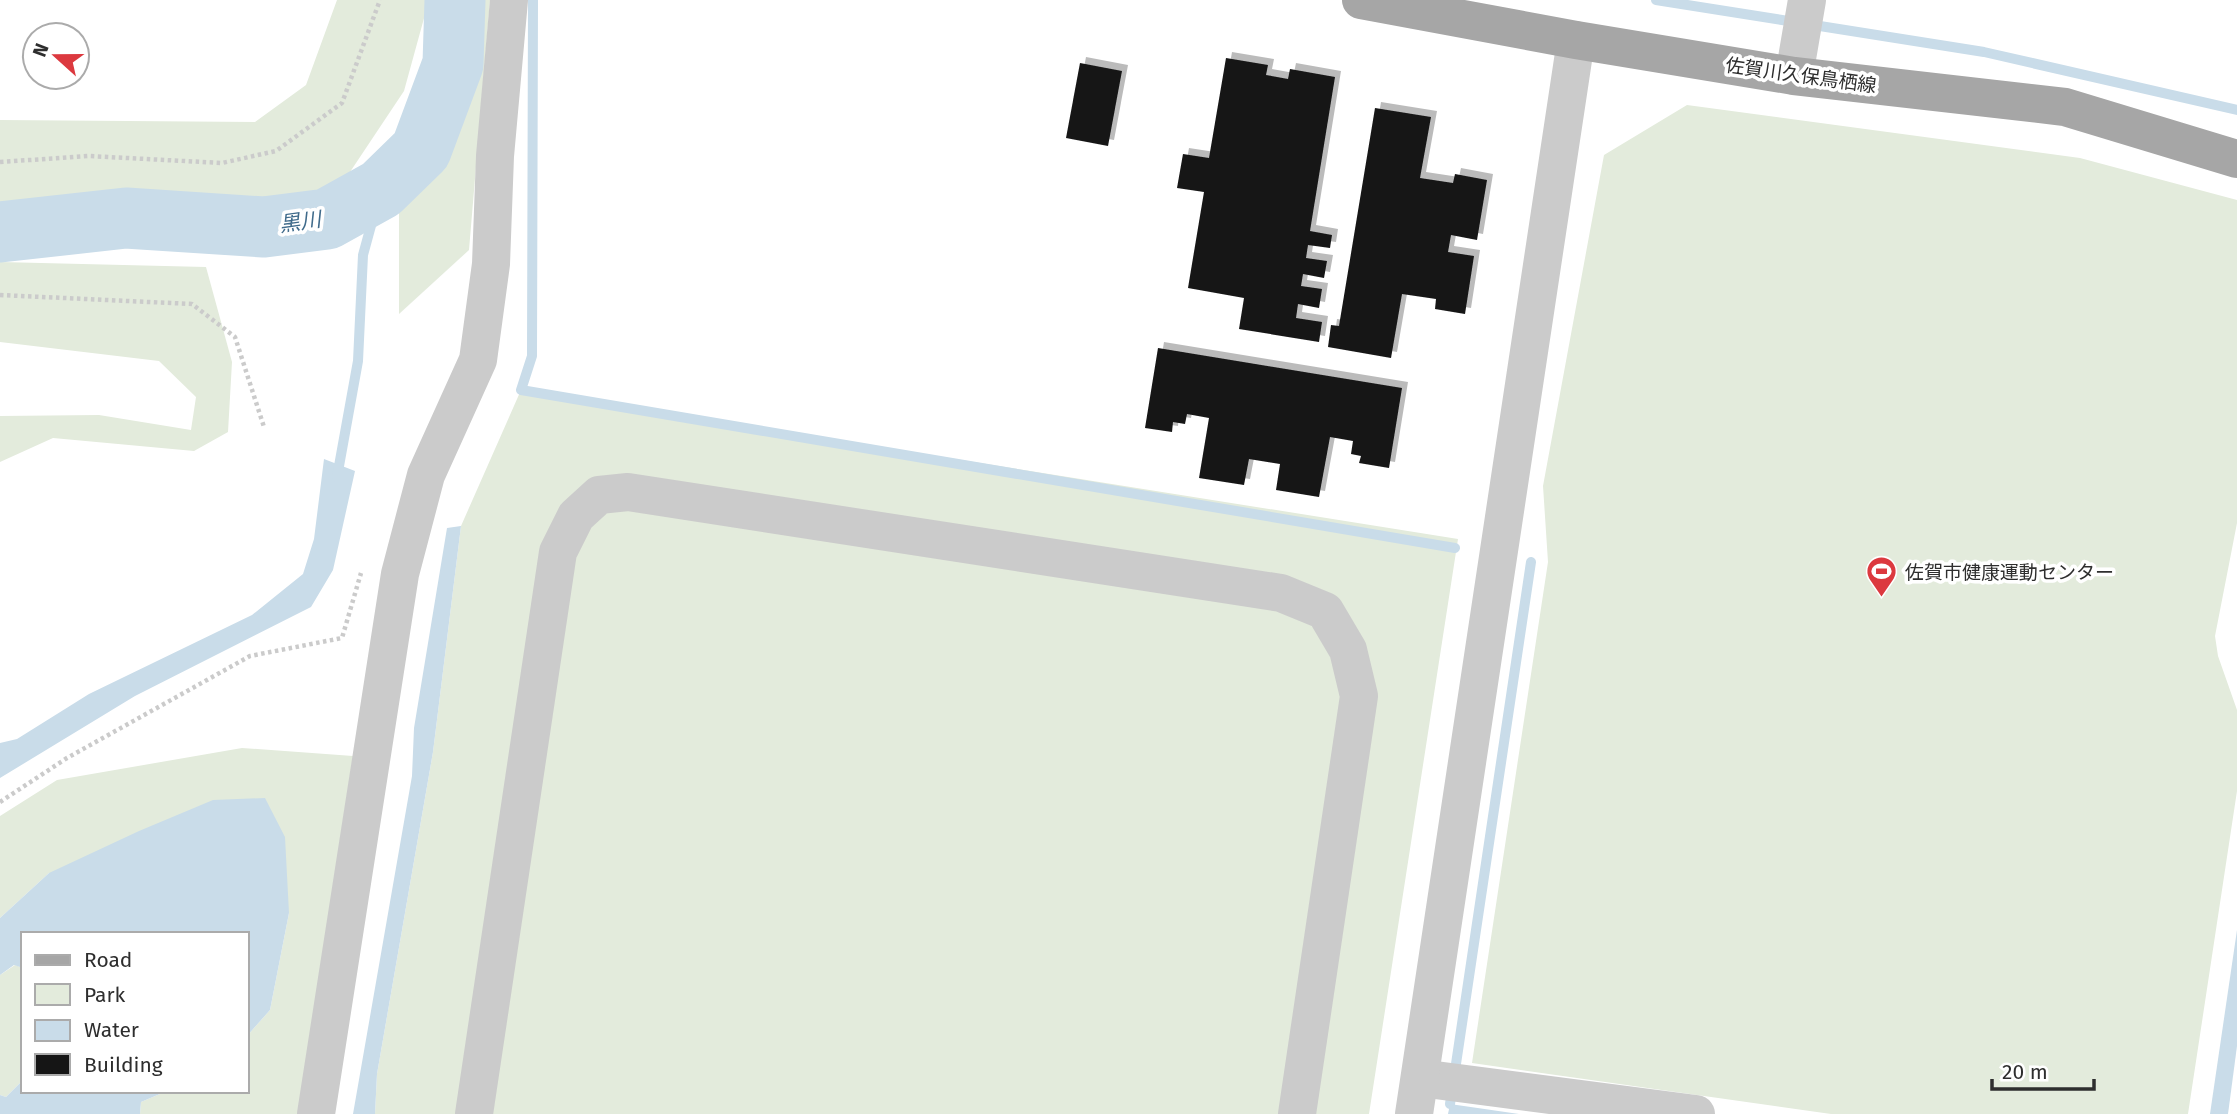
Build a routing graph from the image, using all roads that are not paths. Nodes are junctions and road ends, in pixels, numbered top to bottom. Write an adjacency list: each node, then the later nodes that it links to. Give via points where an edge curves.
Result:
1 (509, 0): 8 (street, via 491,264 478,360 426,475 400,574)
2 (1361, 0): 4 (main road, 佐賀川久保鳥栖線)
3 (1804, 16): 5 (street)
4 (1576, 40): 5 (main road, 佐賀川久保鳥栖線); 7 (street)
5 (1794, 76): 6 (main road, 佐賀川久保鳥栖線, via 2065,107)
6 (2237, 159)
7 (1435, 1089): 11 (street)
8 (316, 1114)
9 (474, 1114): 10 (street, via 558,552 576,516 599,495 628,492 1280,593 1325,611 1348,650 1359,696)
10 (1297, 1114)
11 (1696, 1114)

